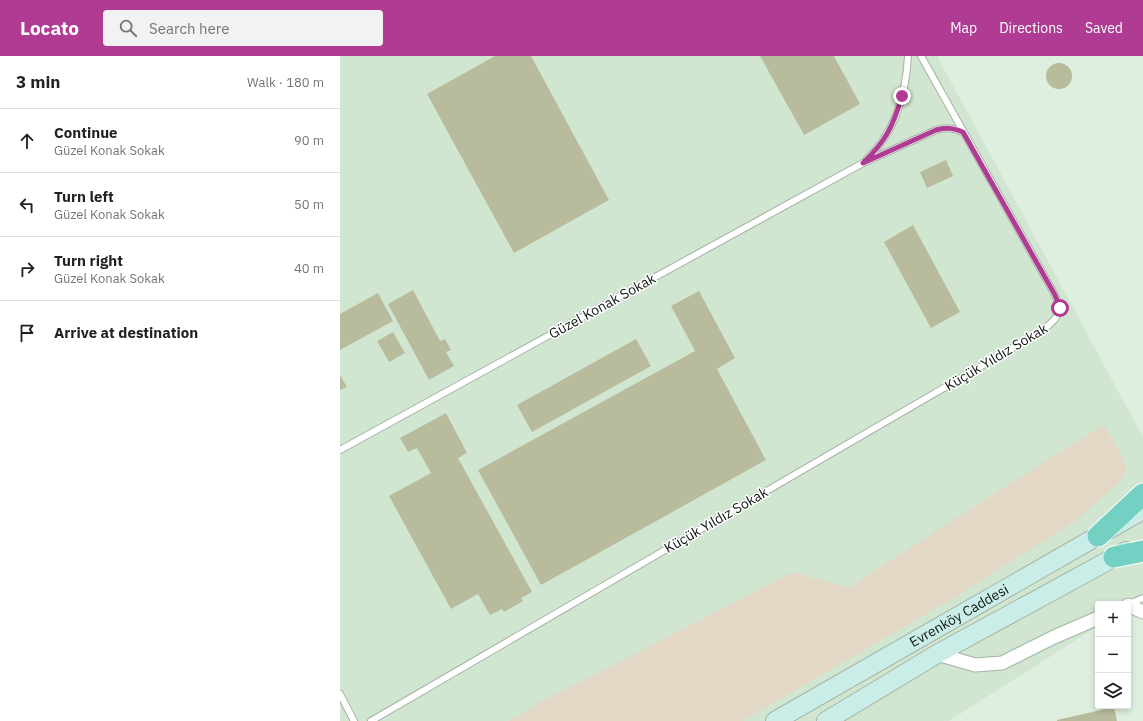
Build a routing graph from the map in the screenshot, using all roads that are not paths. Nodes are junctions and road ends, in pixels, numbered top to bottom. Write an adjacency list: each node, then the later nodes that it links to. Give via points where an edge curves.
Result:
1 (908, 56): 4 (lane, Güzel Konak Sokak, via 906,82 893,123 876,151)
2 (921, 56): 3 (lane)
3 (963, 132): 4 (lane, Güzel Konak Sokak, via 954,128 936,130); 20 (lane, Küçük Yıldız Sokak, via 1055,295 1060,308 1054,321 1040,332)
4 (863, 163): 5 (lane, Güzel Konak Sokak)
5 (340, 450)
6 (1143, 494): 8 (highway)
7 (1143, 510): 8 (main road, Evrenköy Caddesi)
8 (1098, 536): 21 (main road, Evrenköy Caddesi)
9 (1143, 541): 11 (main road, Evrenköy Caddesi)
10 (1143, 551): 11 (highway)
11 (1114, 557): 17 (main road, Evrenköy Caddesi)
12 (1143, 598): 13 (lane)
13 (1131, 604)
14 (1131, 606): 15 (street)
15 (1143, 612)
16 (1095, 619): 17 (street, via 1002,663 975,665)
17 (937, 654): 22 (main road, Evrenköy Caddesi)
18 (340, 694): 19 (lane)
19 (354, 721)
20 (371, 721)
21 (775, 721)
22 (826, 721)

